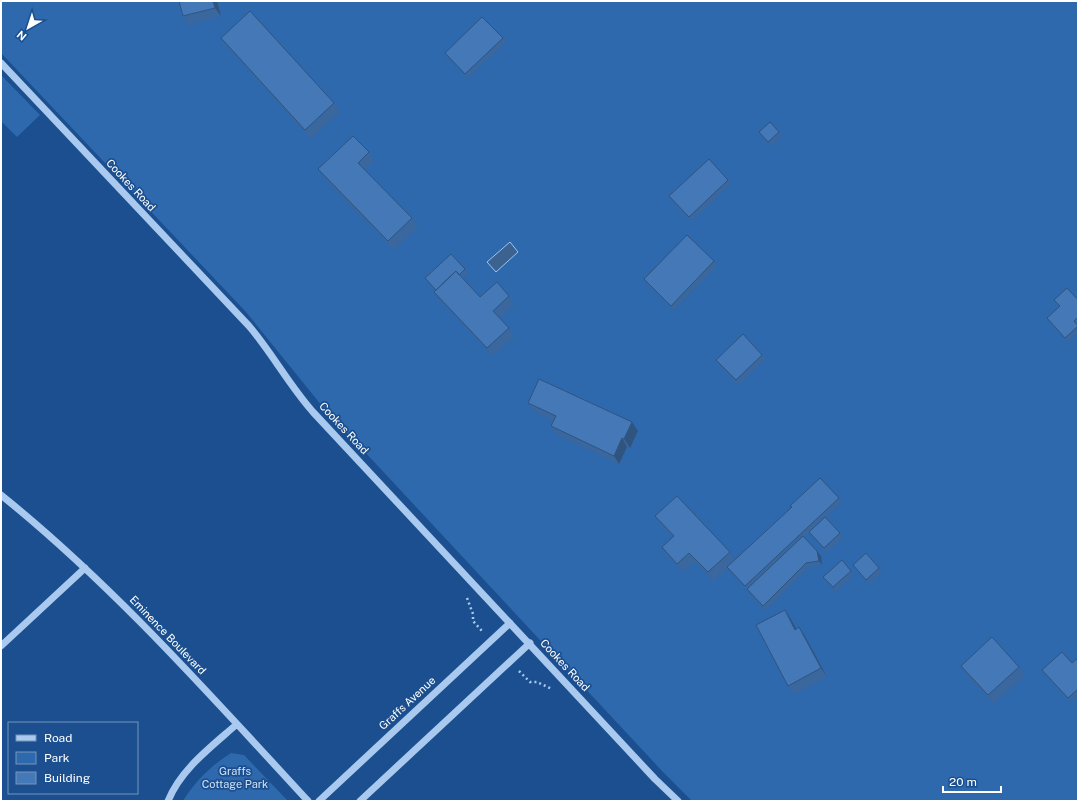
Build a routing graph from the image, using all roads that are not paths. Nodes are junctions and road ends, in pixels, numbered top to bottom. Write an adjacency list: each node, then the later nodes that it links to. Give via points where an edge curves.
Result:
1 (1, 64): 4 (street, Cookes Road, via 249,326 265,344 309,407)
2 (1, 496): 3 (street, Eminence Boulevard)
3 (85, 568): 6 (street); 7 (street, Eminence Boulevard, via 170,650)
4 (510, 623): 5 (street, Cookes Road); 10 (street, Graffs Avenue)
5 (530, 643): 11 (street); 12 (street, Cookes Road)
6 (1, 646)
7 (237, 724): 8 (street, via 188,768); 9 (street, Eminence Boulevard)
8 (168, 801)
9 (308, 801)
10 (319, 801)
11 (360, 801)
12 (678, 801)

